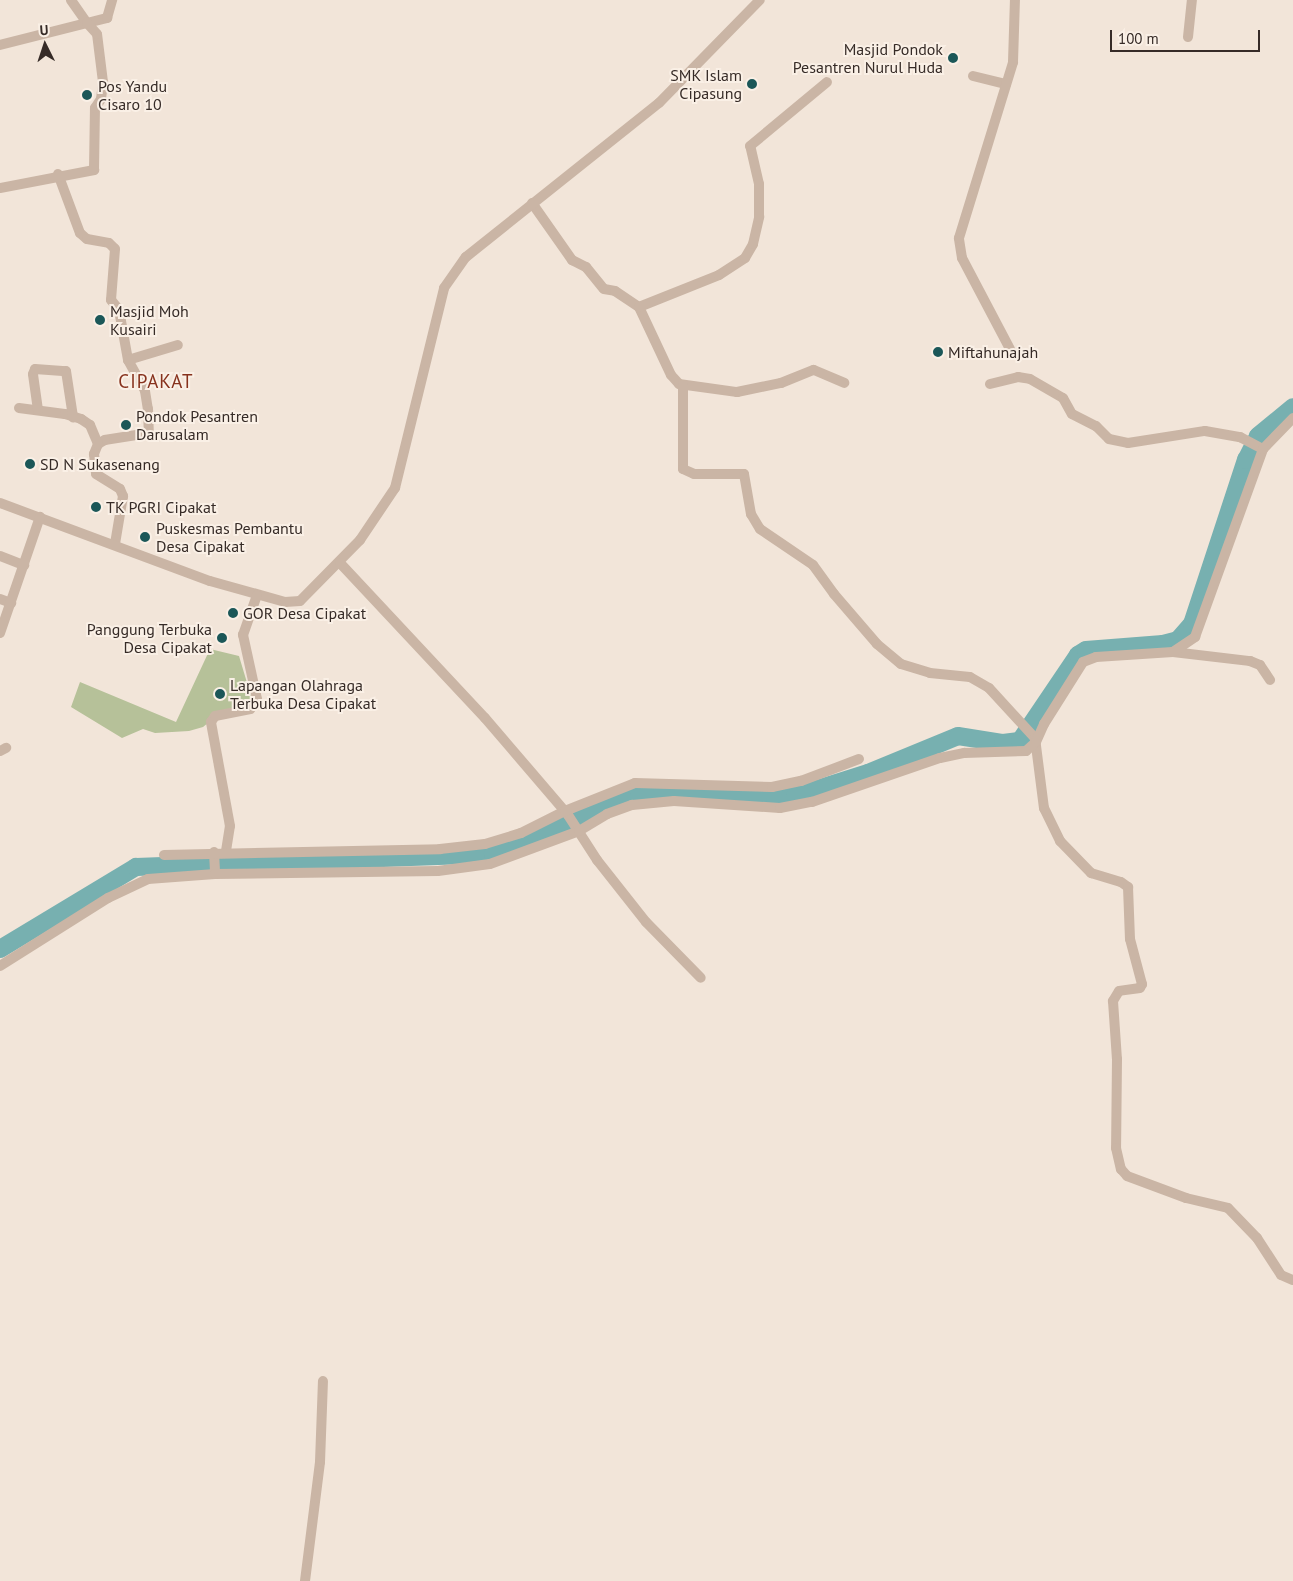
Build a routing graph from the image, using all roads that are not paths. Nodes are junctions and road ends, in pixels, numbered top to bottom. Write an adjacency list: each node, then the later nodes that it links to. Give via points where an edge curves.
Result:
1 (71, 0): 6 (street)
2 (112, 0): 6 (street, via 107,18)
3 (760, 0): 14 (street, via 659,103)
4 (1015, 0): 11 (street, via 1015,54)
5 (1192, 0): 7 (street)
6 (88, 23): 8 (street); 12 (street, via 97,34 103,82 101,99 95,108 95,167 91,172)
7 (1188, 37)
8 (0, 45)
9 (973, 76): 11 (street)
10 (827, 82): 15 (street, via 750,146 759,184 759,217 753,244 744,258 719,275)
11 (1006, 84): 17 (street, via 959,238 962,258)
12 (58, 174): 13 (street); 18 (street, via 80,233 87,239 109,242 115,249 111,300 119,310)
13 (0, 188)
14 (532, 203): 15 (street, via 572,260 586,267 604,289 615,291); 32 (street, via 466,257 444,288 395,488 374,523)
15 (639, 308): 21 (street, via 671,375)
16 (178, 345): 18 (street)
17 (1010, 349)
18 (128, 360): 26 (street, via 145,391 151,428 142,436)
19 (844, 383): 21 (street, via 814,370 781,383 737,392)
20 (990, 384): 27 (street, via 1018,377 1030,378 1063,398 1072,414 1096,426 1109,439 1128,443 1205,431 1248,441)
21 (683, 385): 40 (street, via 683,469 694,474 744,474 751,514 760,528 813,565 877,644 901,664 930,673 970,676 989,688)
22 (19, 408): 23 (street)
23 (38, 410): 24 (street); 24 (street, via 35,369 66,371)
24 (73, 416): 26 (street, via 90,426)
25 (1293, 418): 27 (street)
26 (98, 444): 30 (street, via 94,454 96,474 120,489 123,496)
27 (1261, 448): 38 (street, via 1200,627 1188,644)
28 (0, 504): 29 (street)
29 (40, 517): 30 (street); 33 (street)
30 (115, 544): 34 (street, via 210,581)
31 (0, 556): 33 (street)
32 (340, 563): 34 (street, via 300,601 285,602); 42 (street, via 485,718)
33 (24, 565): 36 (street)
34 (256, 594): 44 (street, via 243,635 257,700 250,709 215,716 211,722 230,826)
35 (0, 600): 36 (street)
36 (11, 603): 37 (street)
37 (0, 633)
38 (1173, 652): 39 (street, via 1250,661 1260,665); 40 (street, via 1096,657 1083,662)
39 (1270, 680)
40 (1035, 739): 43 (street, via 1018,754 964,753 940,758 812,802 755,808 674,800 649,802 608,814); 50 (street, via 1044,808 1060,841 1091,873 1122,882 1128,887 1130,939 1142,984 1140,988 1119,991 1113,1001 1117,1059 1116,1148 1121,1169 1127,1176 1186,1198 1228,1208 1257,1238 1281,1275)
41 (858, 759): 42 (street, via 778,787 635,783)
42 (567, 813): 43 (street); 44 (street, via 486,844 440,850)
43 (578, 828): 47 (street, via 490,864 438,872); 49 (street, via 597,860 646,922)
44 (226, 851): 45 (street)
45 (214, 853): 46 (street); 47 (street)
46 (164, 855)
47 (215, 872): 48 (street, via 148,879 132,884)
48 (0, 966)
49 (701, 978)
50 (1293, 1280)
51 (323, 1381): 52 (street, via 320,1462)
52 (305, 1581)

